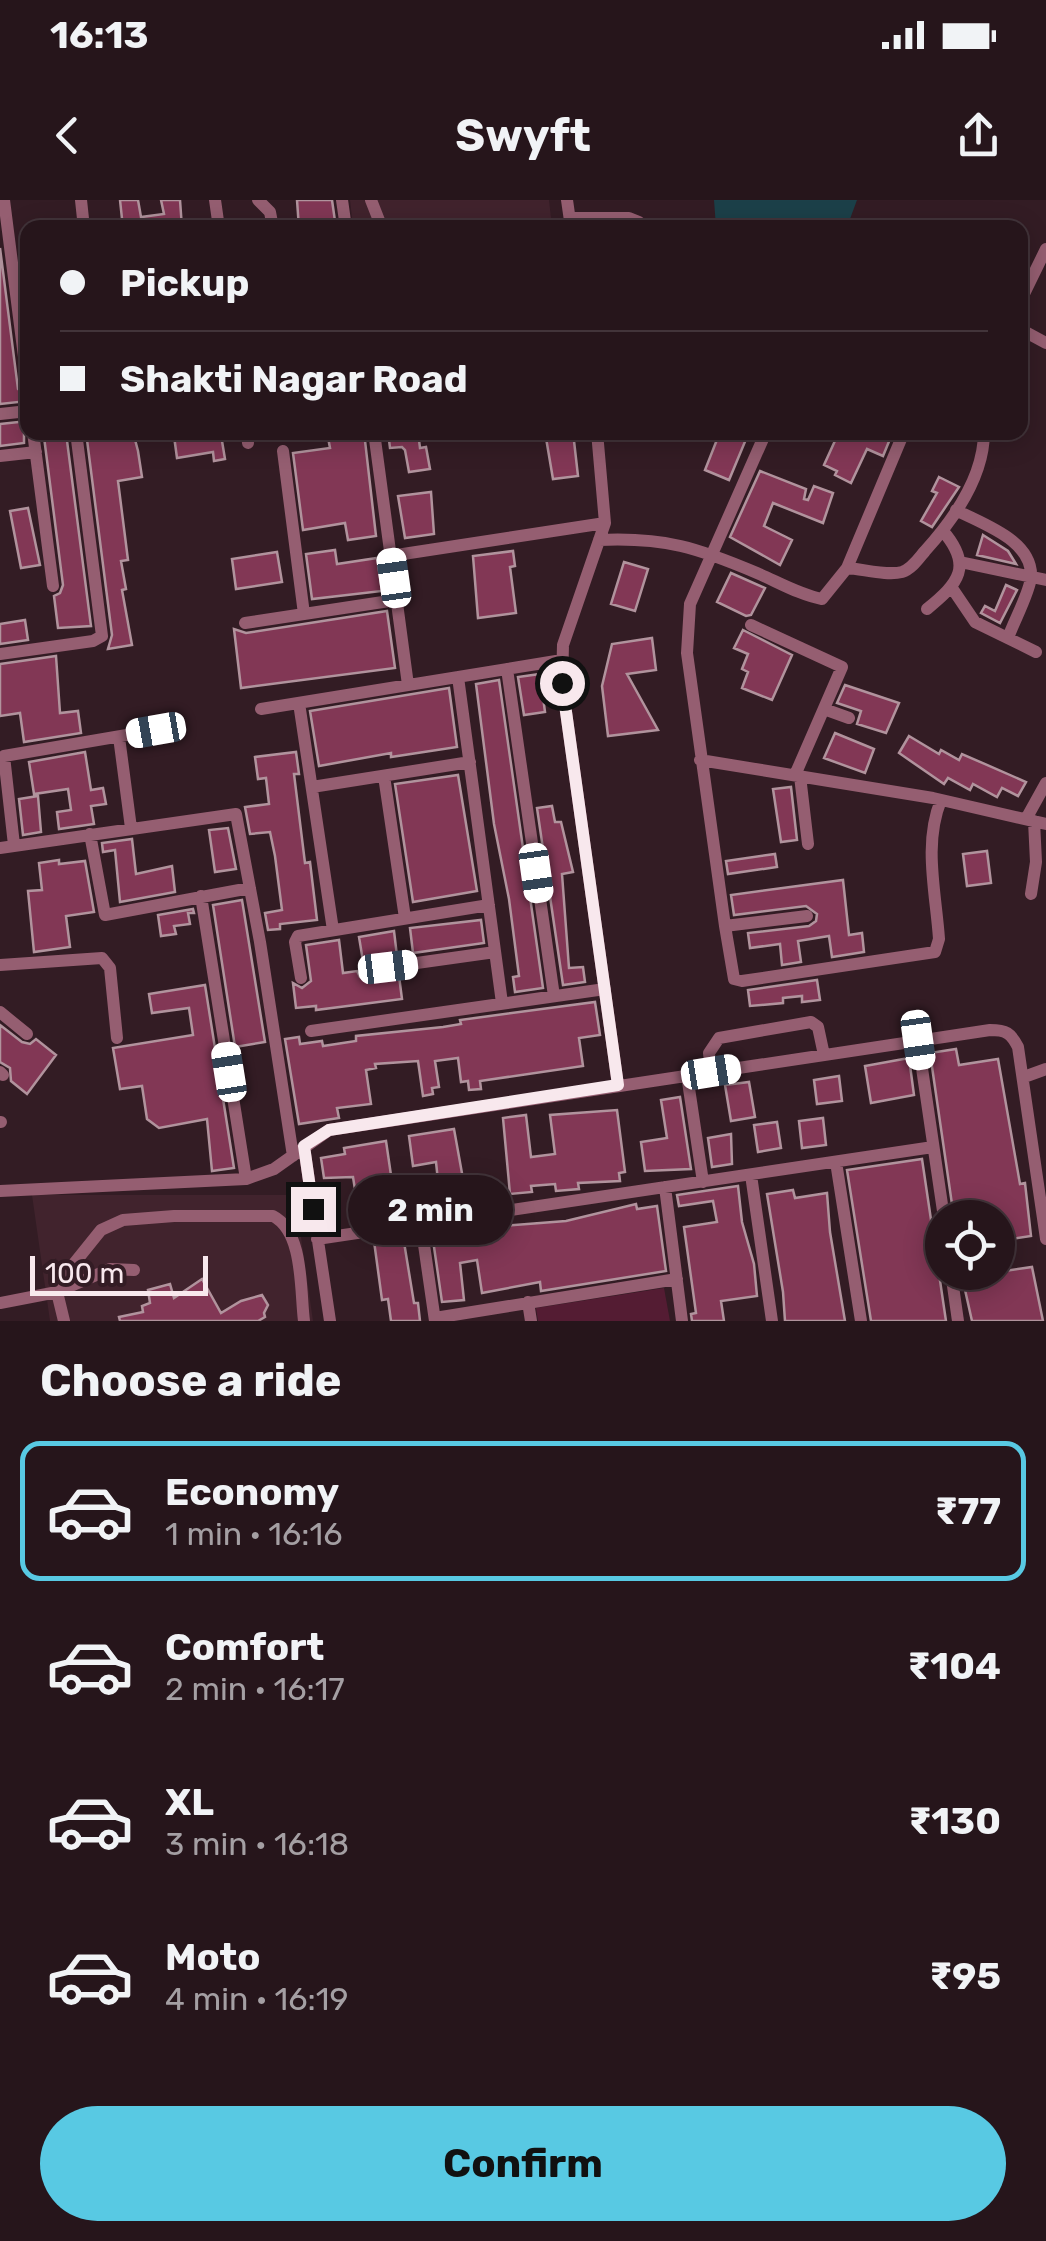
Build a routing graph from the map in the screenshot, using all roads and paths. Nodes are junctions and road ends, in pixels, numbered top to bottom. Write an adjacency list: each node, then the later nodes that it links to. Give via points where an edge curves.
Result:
1 (4, 200): 8 (street)
2 (258, 200): 3 (street)
3 (272, 220)
4 (606, 220): 5 (street)
5 (634, 220)
6 (1046, 250): 9 (street)
7 (20, 266): 8 (street)
8 (12, 267): 10 (street)
9 (1028, 286)
10 (20, 307)
11 (34, 440): 18 (street)
12 (77, 440): 40 (street, via 102,636)
13 (375, 440): 26 (street)
14 (598, 440): 22 (street)
15 (763, 440): 25 (street)
16 (901, 440): 28 (street)
17 (984, 440): 21 (street, via 976,474)
18 (36, 452): 20 (street); 31 (street)
19 (283, 452): 35 (street)
20 (0, 456)
21 (956, 510): 23 (street); 29 (street, via 1016,543)
22 (606, 524): 24 (street); 26 (street)
23 (943, 531): 27 (street); 28 (street, via 909,569)
24 (600, 540): 25 (street, via 654,539); 41 (street)
25 (713, 554): 28 (street, via 817,599); 51 (street, via 686,626)
26 (390, 556): 33 (street)
27 (960, 562): 29 (street); 32 (street)
28 (847, 568)
29 (1031, 577): 30 (street); 38 (street)
30 (1046, 580)
31 (53, 586)
32 (952, 588): 34 (street); 38 (street, via 969,618)
33 (396, 600): 35 (street); 44 (street)
34 (927, 610)
35 (304, 614): 36 (street)
36 (245, 623)
37 (752, 625): 46 (street, via 842,667)
38 (1008, 638): 39 (street)
39 (1036, 652)
40 (0, 654)
41 (562, 660): 42 (street); 75 (street)
42 (507, 669): 43 (street); 76 (street)
43 (458, 677): 44 (street); 52 (street)
44 (408, 685): 45 (street)
45 (300, 702): 47 (street); 56 (street)
46 (824, 708): 48 (street); 53 (street)
47 (261, 709)
48 (849, 718)
49 (156, 730): 50 (street)
50 (119, 737): 59 (street); 62 (street, via 4,756)
51 (700, 760): 53 (street); 69 (street)
52 (470, 762): 54 (street); 66 (street)
53 (797, 775): 57 (street); 61 (street)
54 (384, 776): 56 (street); 68 (street)
55 (1046, 783): 58 (street)
56 (312, 787): 70 (street)
57 (942, 800): 58 (street); 69 (street, via 930,842 939,940 934,952 737,981)
58 (1035, 821): 64 (street)
59 (131, 828): 60 (street); 63 (street, via 236,814)
60 (90, 834): 62 (street); 65 (street, via 102,913)
61 (808, 844)
62 (7, 846)
63 (250, 888): 65 (street); 91 (street)
64 (1031, 894)
65 (201, 896): 94 (street)
66 (488, 905): 68 (street); 71 (street)
67 (808, 916): 69 (street)
68 (405, 918): 70 (street)
69 (725, 926)
70 (332, 930): 74 (street, via 296,939)
71 (495, 952): 73 (street); 77 (street)
72 (0, 965): 81 (street, via 102,958 110,968)
73 (367, 970)
74 (301, 978)
75 (605, 988): 76 (street); 88 (street)
76 (554, 996): 77 (street)
77 (502, 1003): 79 (street)
78 (0, 1012): 80 (street)
79 (311, 1030)
80 (28, 1034)
81 (118, 1038)
82 (918, 1040): 83 (street); 87 (street, via 1005,1030 1018,1047); 90 (street)
83 (824, 1055): 85 (street); 85 (street, via 811,1022 719,1038 709,1053)
84 (1046, 1069): 87 (street)
85 (711, 1072): 86 (street)
86 (687, 1075): 88 (street); 95 (street)
87 (1024, 1077): 101 (street)
88 (618, 1085): 89 (street, via 329,1130)
89 (304, 1146): 91 (street); 100 (street)
90 (934, 1148): 92 (street); 98 (street)
91 (292, 1156): 94 (street, via 262,1176)
92 (836, 1162): 93 (street); 115 (street)
93 (750, 1175): 95 (street); 114 (street)
94 (246, 1178): 97 (street)
95 (704, 1182): 96 (street)
96 (665, 1188): 99 (street); 103 (street)
97 (0, 1190)
98 (941, 1200)
99 (421, 1224): 100 (street); 108 (street)
100 (317, 1239): 111 (street)
101 (1046, 1239)
102 (134, 1270): 105 (street, via 110,1268)
103 (677, 1279): 106 (street); 113 (street)
104 (954, 1290): 116 (street)
105 (57, 1292): 107 (street); 109 (street); 110 (street, via 101,1230 123,1220 273,1216 284,1223 296,1251)
106 (528, 1302): 108 (street); 112 (street)
107 (0, 1303)
108 (435, 1319)
109 (64, 1321)
110 (304, 1321)
111 (330, 1321)
112 (531, 1321)
113 (682, 1321)
114 (772, 1321)
115 (861, 1321)
116 (958, 1321)

